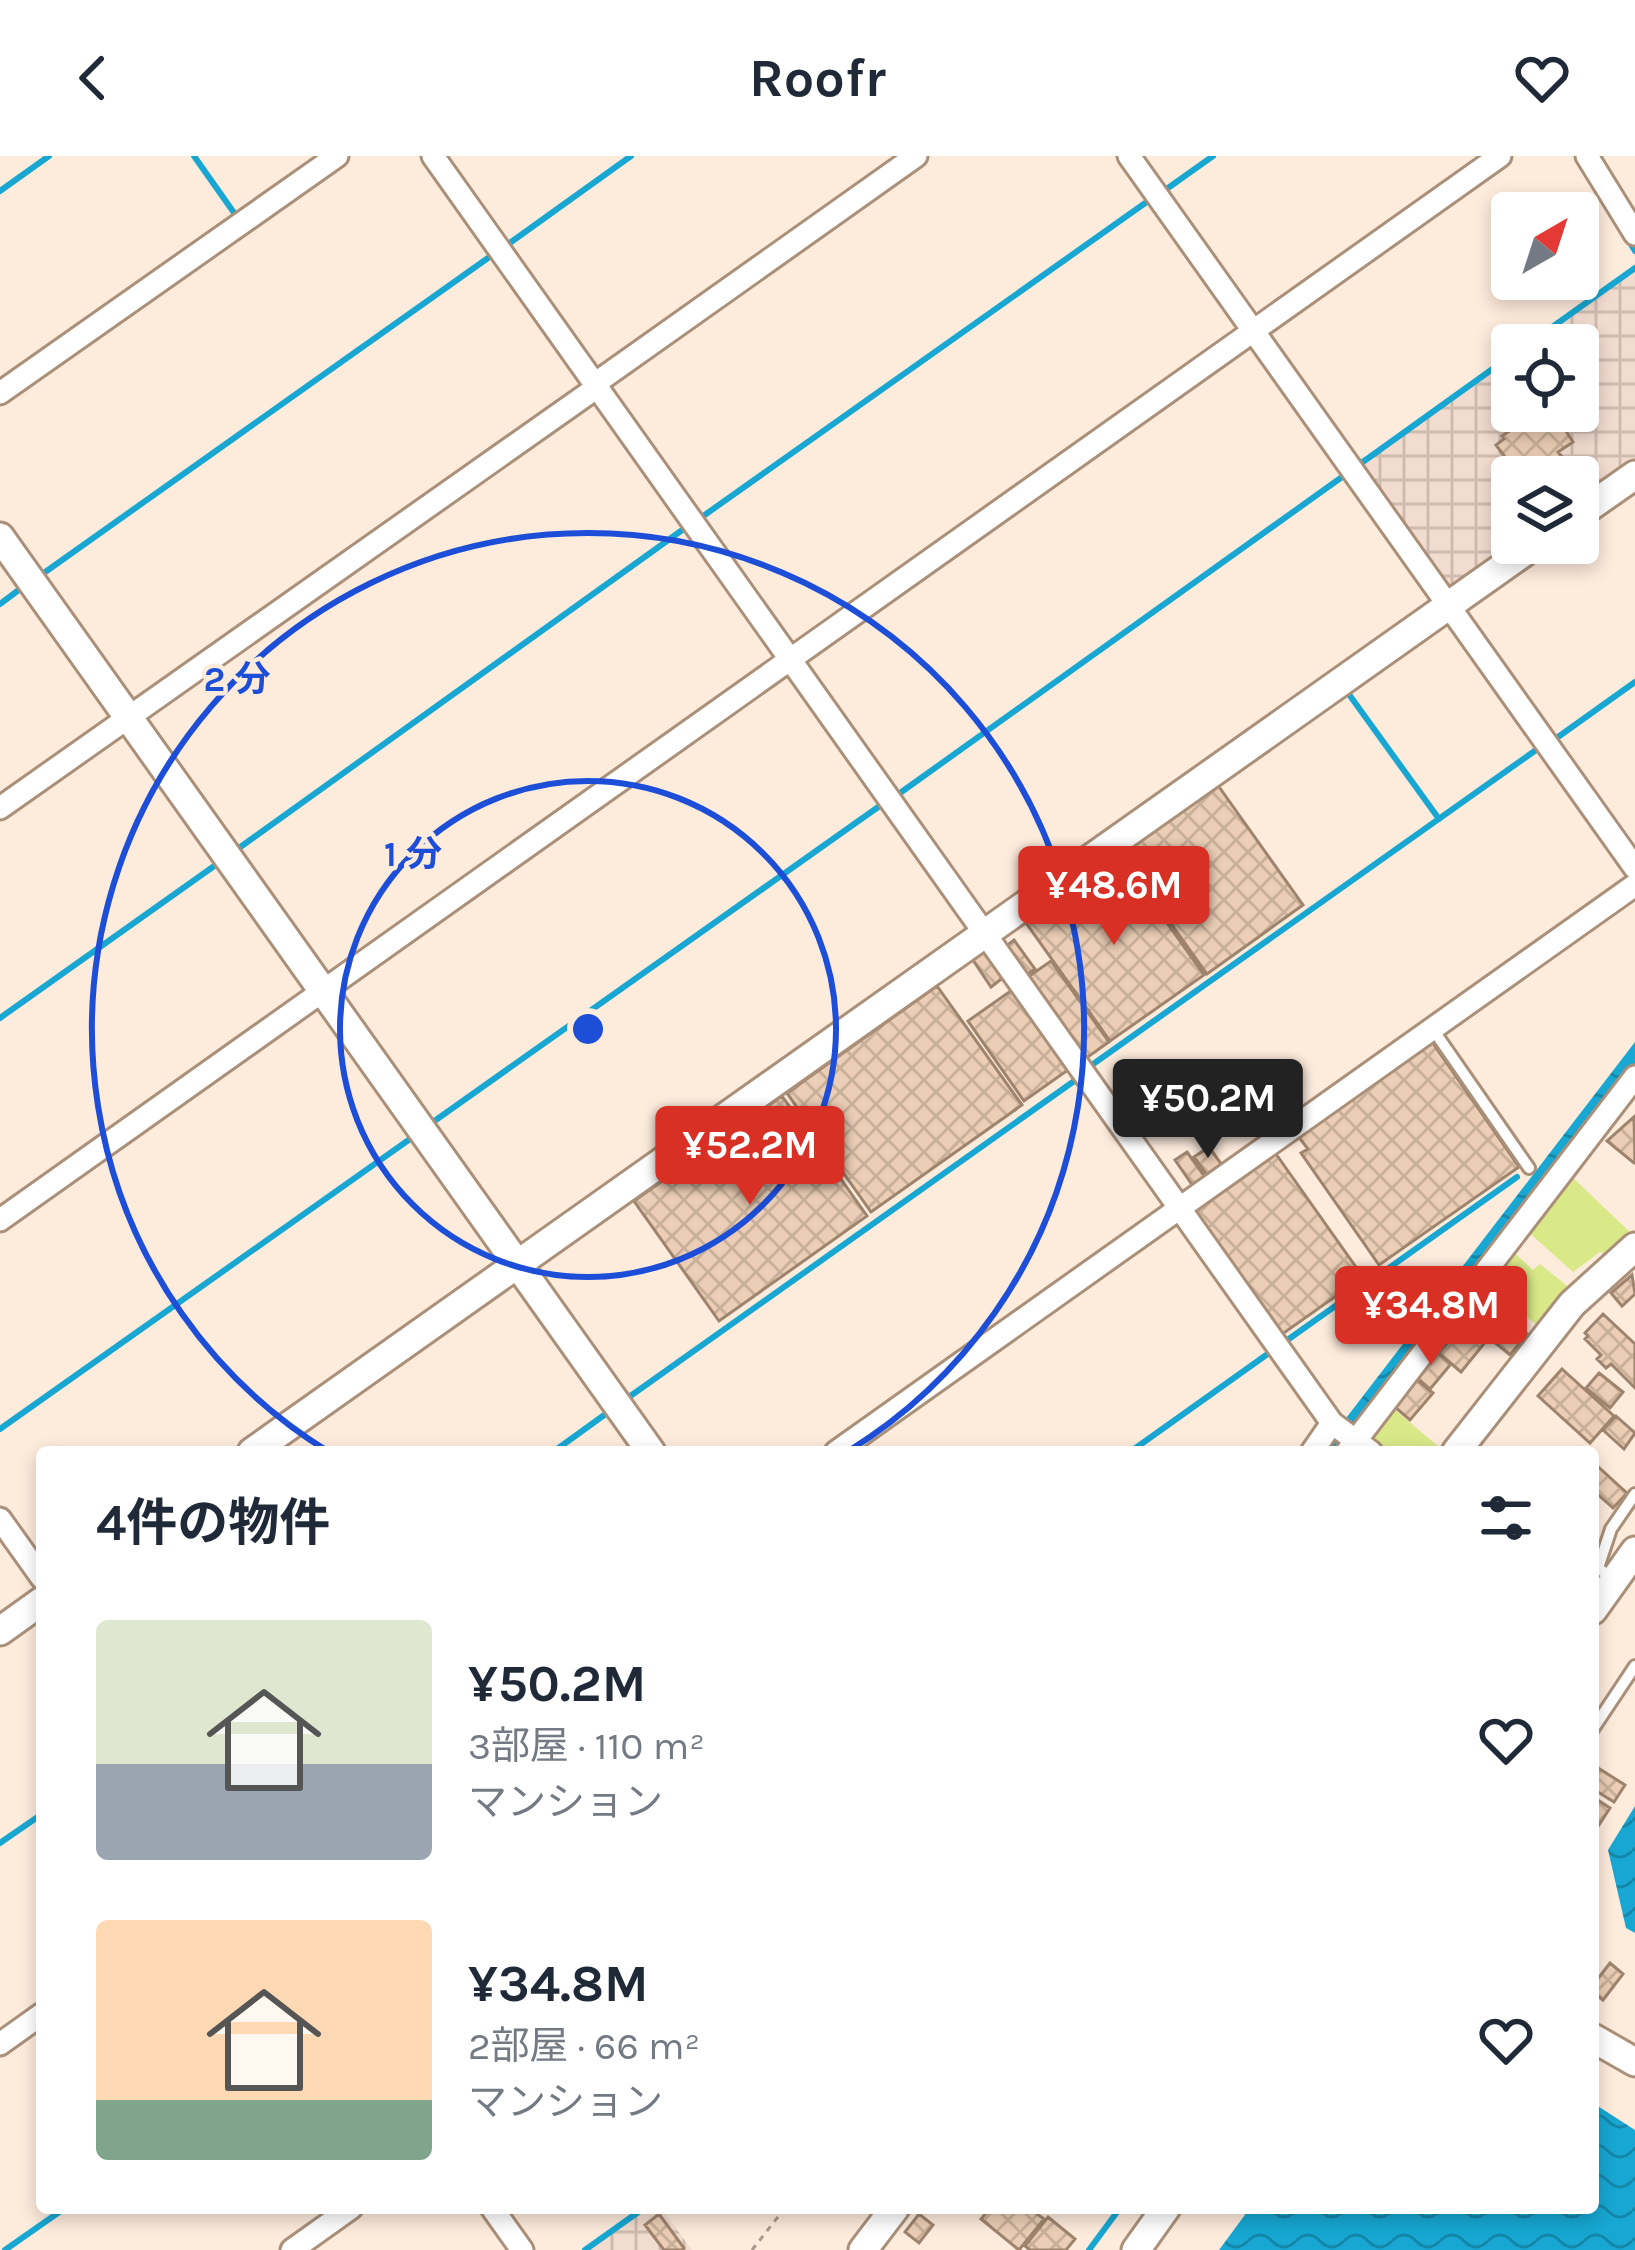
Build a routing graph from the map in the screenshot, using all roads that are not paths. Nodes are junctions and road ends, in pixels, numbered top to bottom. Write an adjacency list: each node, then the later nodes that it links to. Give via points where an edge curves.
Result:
1 (337, 156): 10 (street)
2 (433, 156): 9 (street)
3 (916, 156): 9 (street)
4 (1129, 156): 8 (street)
5 (1499, 156): 8 (street)
6 (1587, 156): 7 (street)
7 (1635, 234)
8 (1253, 330): 15 (street); 16 (street)
9 (595, 386): 16 (street); 17 (street)
10 (0, 393)
11 (1635, 475): 12 (street)
12 (1599, 500)
13 (0, 537): 17 (street)
14 (1507, 564): 15 (street)
15 (1448, 605): 19 (street); 21 (street)
16 (789, 658): 21 (street); 22 (street)
17 (128, 717): 18 (street); 22 (street)
18 (0, 808)
19 (1635, 868)
20 (1635, 885): 23 (street)
21 (986, 933): 26 (street); 29 (street)
22 (322, 991): 27 (street); 29 (street)
23 (1432, 1028): 25 (lane); 26 (street)
24 (1635, 1077): 35 (street)
25 (1529, 1168)
26 (1179, 1207): 30 (street); 33 (street)
27 (0, 1220)
28 (1635, 1247): 36 (street, via 1572,1304)
29 (518, 1264): 31 (street); 32 (street)
30 (1332, 1423): 34 (street); 35 (street)
31 (261, 1446)
32 (647, 1446)
33 (844, 1446)
34 (1316, 1446)
35 (1356, 1446)
36 (1461, 1446)
37 (1635, 1494): 41 (lane, via 1611,1529)
38 (0, 1519): 40 (street)
39 (1635, 1551): 41 (street)
40 (36, 1570)
41 (1602, 1573)
42 (36, 1605): 43 (street)
43 (0, 1631)
44 (1635, 1666): 45 (lane)
45 (1599, 1721)
46 (36, 2018): 48 (street)
47 (1599, 2041): 49 (street)
48 (0, 2044)
49 (1635, 2062)
50 (343, 2214): 54 (street)
51 (496, 2214): 55 (street)
52 (890, 2214): 56 (street)
53 (1162, 2214): 57 (street)
54 (292, 2250)
55 (522, 2250)
56 (863, 2250)
57 (1136, 2250)

